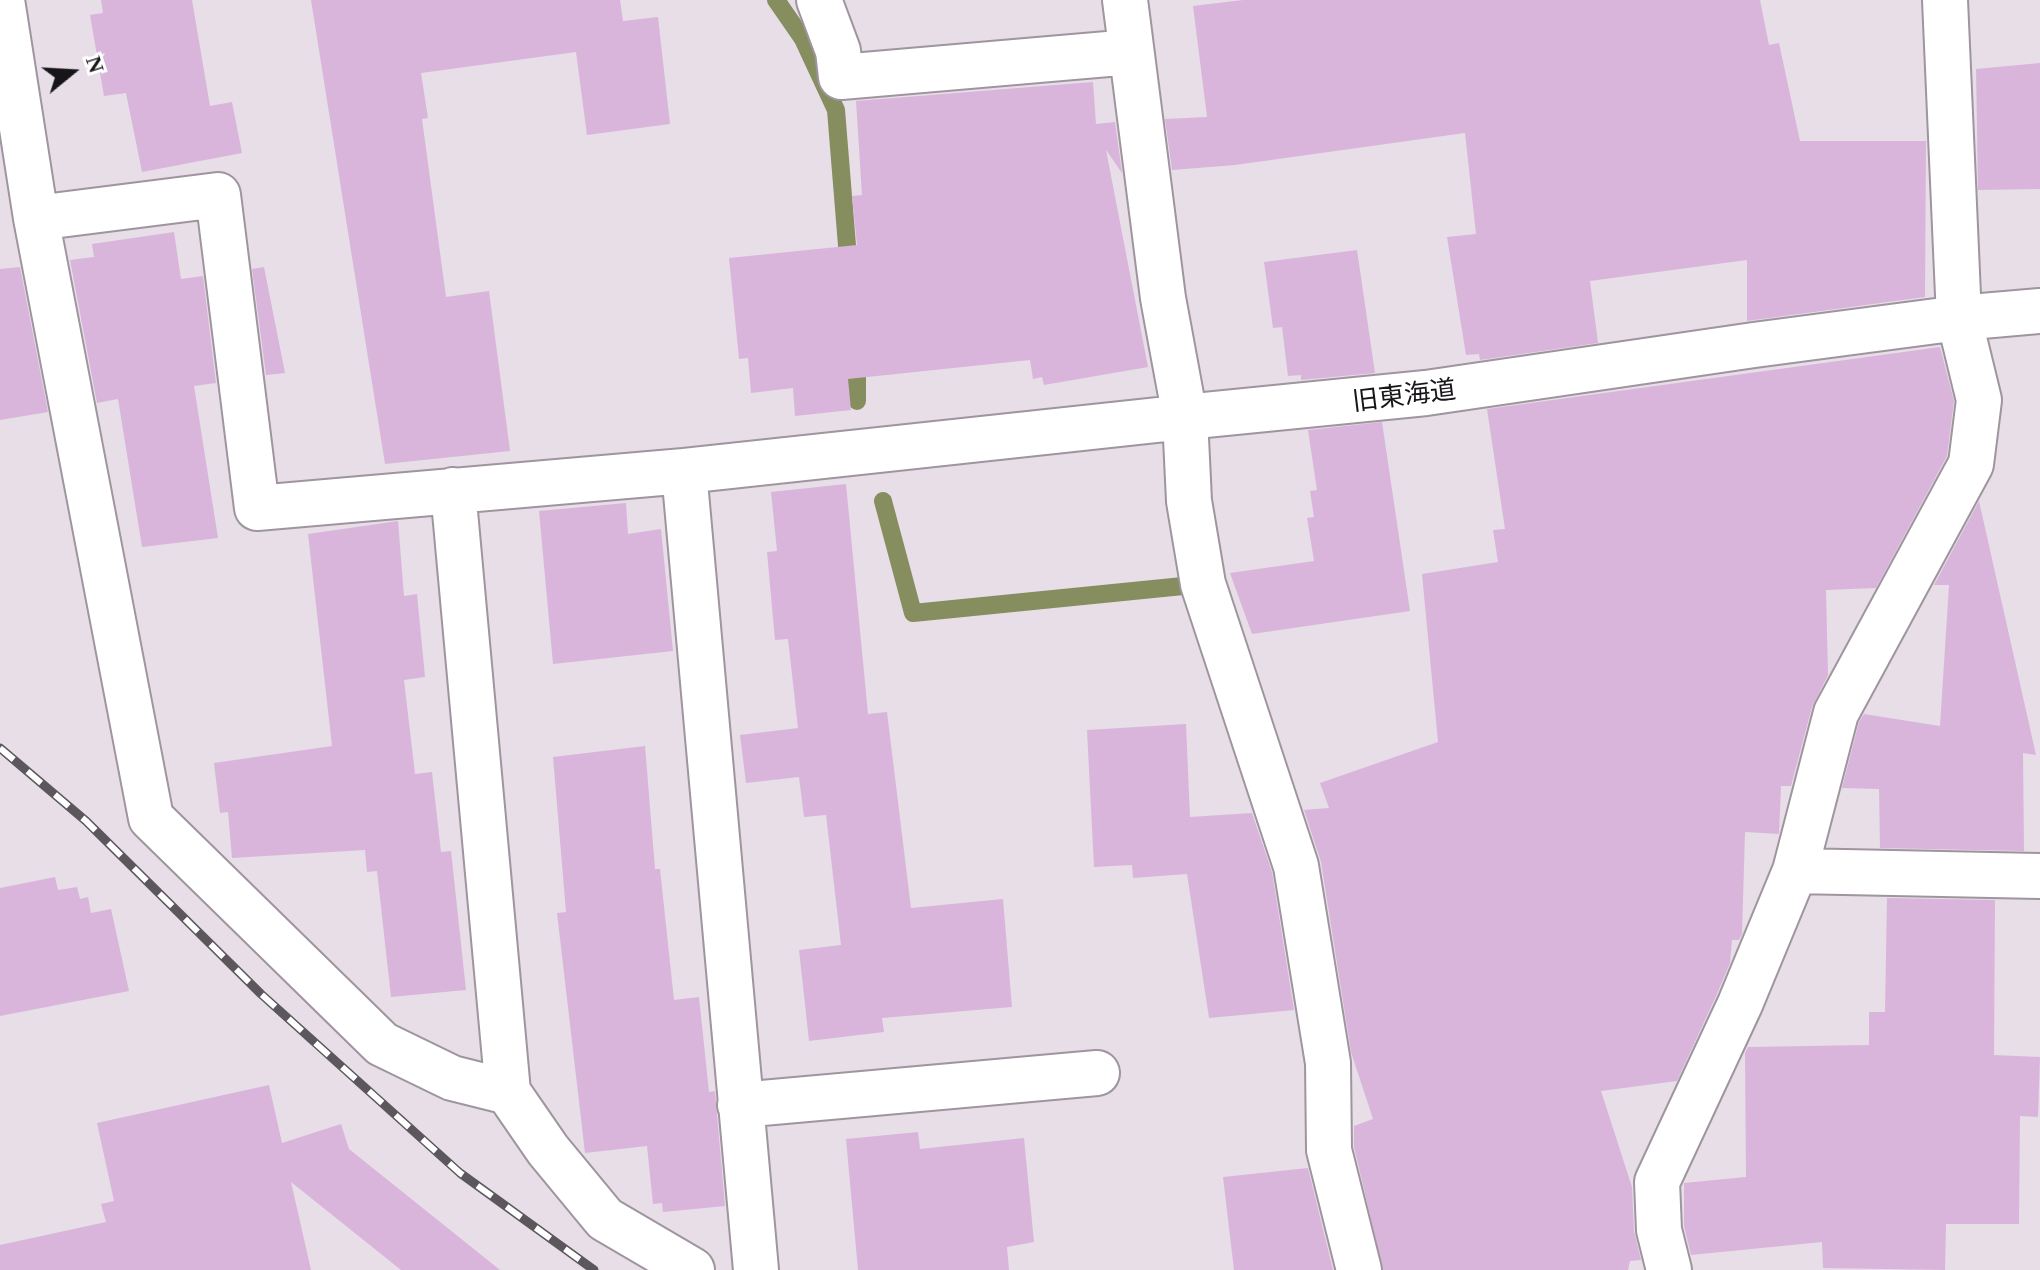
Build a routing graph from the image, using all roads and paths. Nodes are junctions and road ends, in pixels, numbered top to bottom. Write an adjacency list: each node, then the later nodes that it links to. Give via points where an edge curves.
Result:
1 (2, 0): 6 (street)
2 (819, 0): 5 (street, via 838,51 841,77)
3 (1125, 0): 5 (street)
4 (1945, 0): 8 (street)
5 (1131, 52): 9 (street, via 1163,298)
6 (36, 218): 11 (street, 旧東海道, via 218,195 257,508); 15 (street, via 151,818 382,1044 452,1078)
7 (2040, 311): 8 (street, 旧東海道)
8 (1959, 318): 9 (street, 旧東海道, via 1426,393); 12 (street, via 1979,400 1971,464 1836,713)
9 (1185, 417): 10 (street, 旧東海道); 20 (street, via 1189,501 1203,584 1296,866 1328,1063 1329,1150)
10 (684, 471): 11 (street, 旧東海道); 16 (street)
11 (453, 490): 15 (street)
12 (1795, 871): 13 (street); 17 (street, via 1657,1182)
13 (2040, 876)
14 (1097, 1073): 16 (street)
15 (508, 1092): 18 (street, via 605,1219)
16 (740, 1105): 19 (street)
17 (1659, 1257)
18 (692, 1270)
19 (756, 1270)
20 (1359, 1270)

